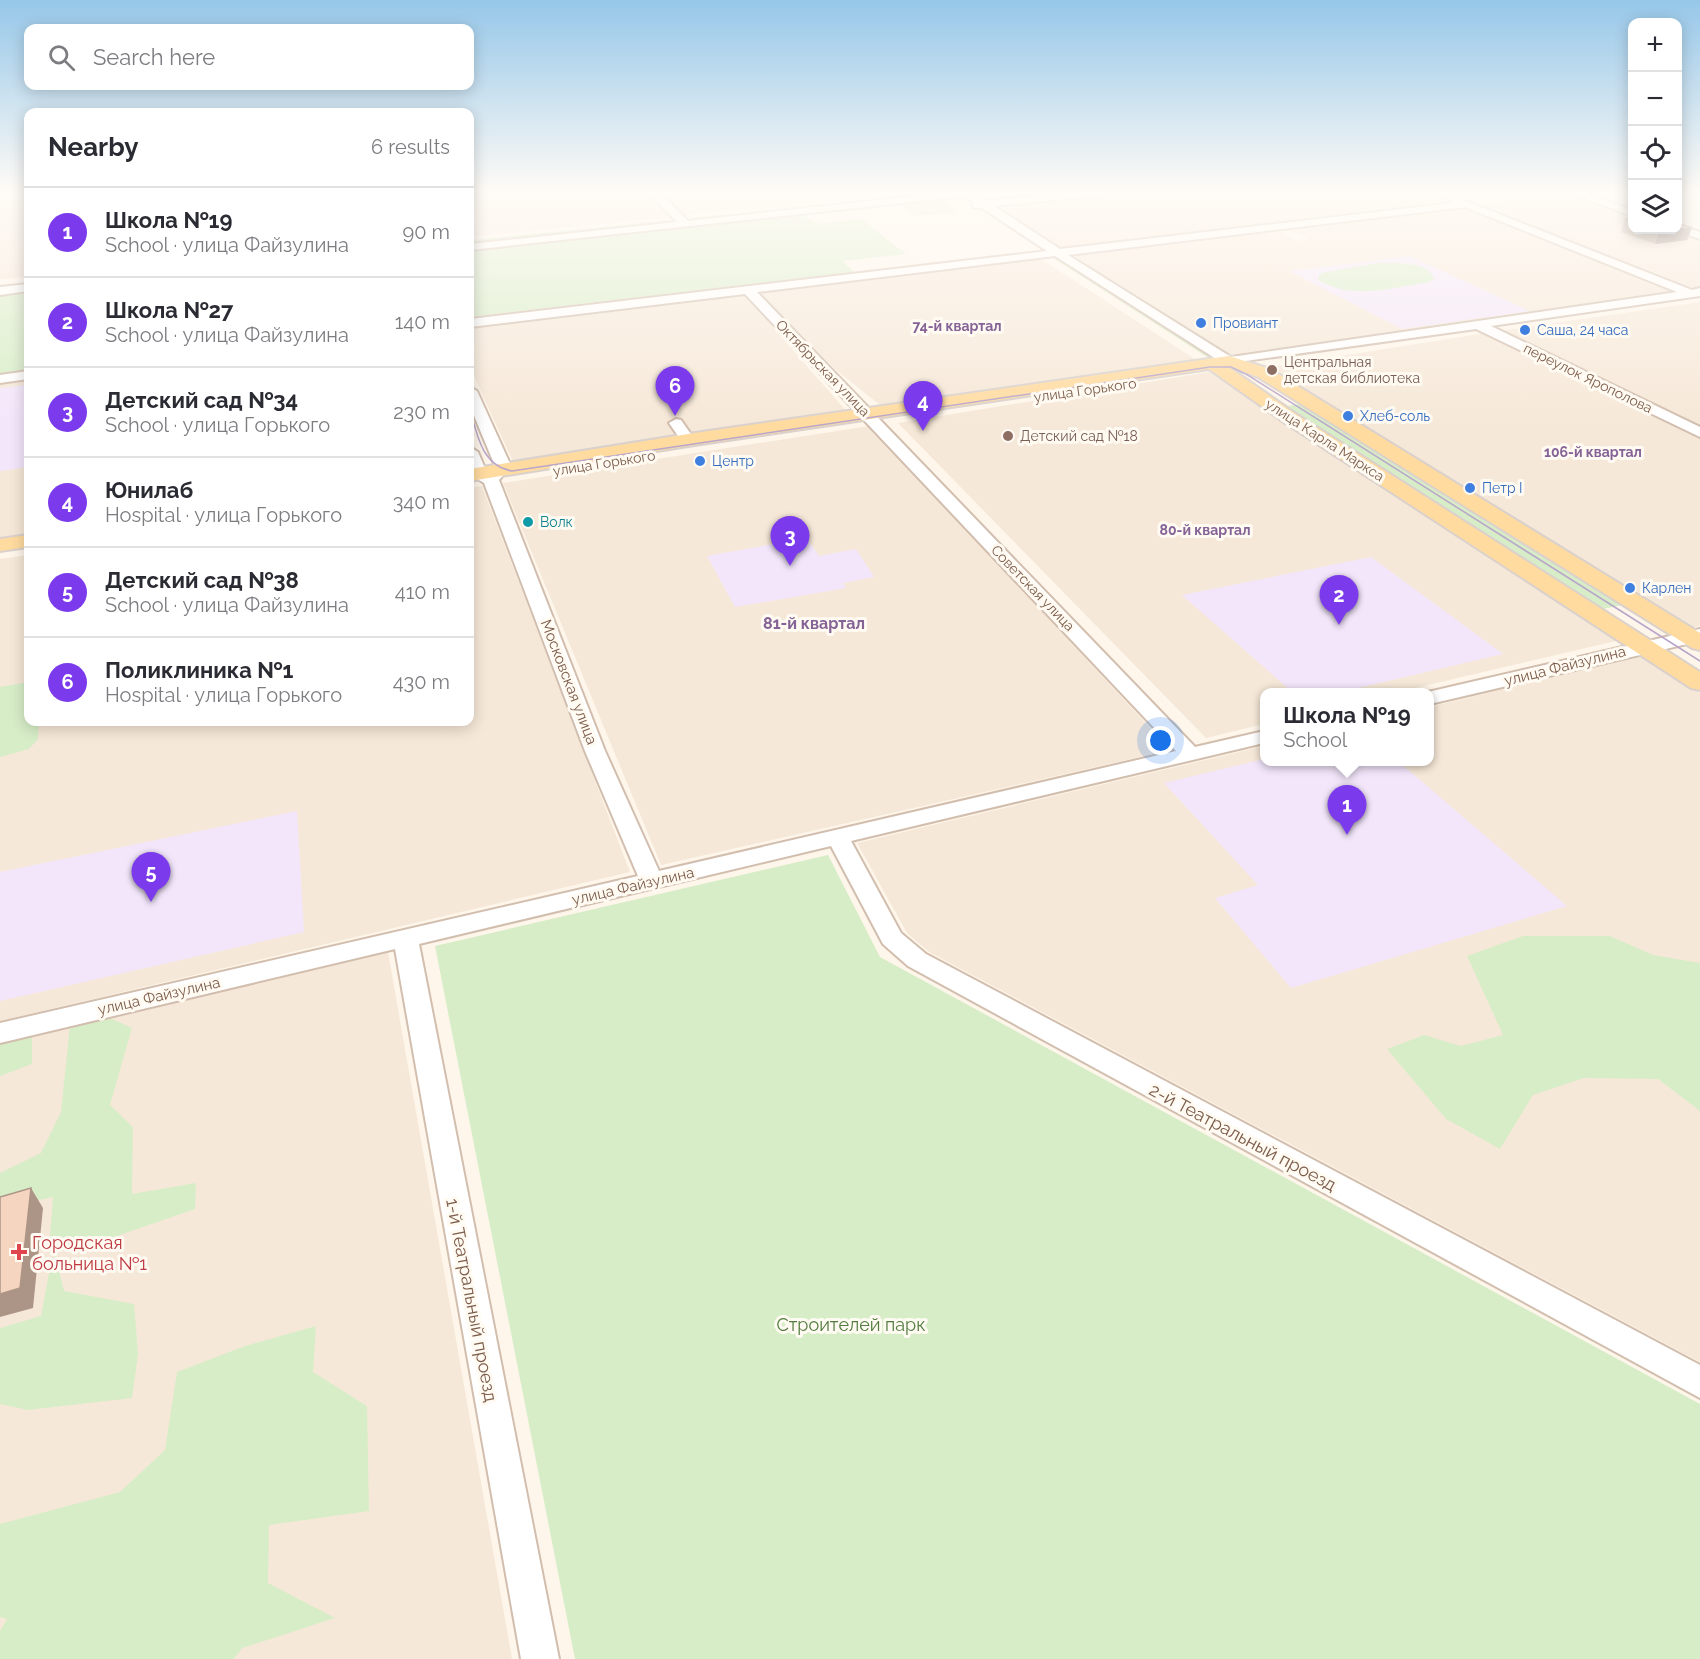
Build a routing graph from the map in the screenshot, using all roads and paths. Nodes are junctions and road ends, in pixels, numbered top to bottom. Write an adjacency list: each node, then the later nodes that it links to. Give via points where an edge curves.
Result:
1 (912, 269): 8 (street)
2 (1068, 269): 17 (street, улица Карла Маркса)
3 (1081, 269): 17 (street, улица Карла Маркса)
4 (1632, 269): 11 (street)
5 (24, 280): 6 (street)
6 (0, 282)
7 (24, 288): 9 (street)
8 (747, 289): 13 (street); 21 (street, Октябрьская улица)
9 (0, 291)
10 (1603, 294): 12 (street)
11 (1698, 295): 12 (street, улица Горького); 16 (street, улица Горького)
12 (1625, 303): 16 (street, улица Горького)
13 (597, 307): 14 (street); 15 (street)
14 (606, 320)
15 (474, 322)
16 (1482, 326): 17 (street, улица Горького); 23 (street, переулок Ярополова)
17 (1227, 365): 21 (main road, улица Горького); 31 (main road, улица Карла Маркса, via 1261,371); 32 (main road, улица Карла Маркса)
18 (24, 376): 19 (street)
19 (0, 379)
20 (474, 400): 26 (street, Московская улица, via 503,466)
21 (871, 418): 24 (main road, улица Горького); 26 (main road, улица Горького); 36 (street, Советская улица)
22 (676, 423): 24 (street)
23 (1700, 432)
24 (688, 440): 26 (main road, улица Горького)
25 (474, 460): 26 (street, Московская улица)
26 (482, 476): 38 (street, Московская улица)
27 (24, 542): 28 (main road)
28 (0, 545)
29 (24, 550): 30 (main road)
30 (0, 553)
31 (1697, 638): 32 (street, улица Файзулина)
32 (1644, 647): 33 (main road, улица Карла Маркса); 34 (street, улица Файзулина)
33 (1700, 683)
34 (1434, 697)
35 (1260, 738): 36 (street, улица Файзулина)
36 (1191, 755): 37 (street, улица Файзулина)
37 (838, 837): 38 (street, улица Файзулина); 41 (street, 2-й Театральный проезд, via 892,938 917,960)
38 (652, 881): 39 (street, улица Файзулина)
39 (406, 940): 40 (street, улица Файзулина); 42 (street, 1-й Театральный проезд)
40 (0, 1033)
41 (1700, 1382)
42 (540, 1659)

